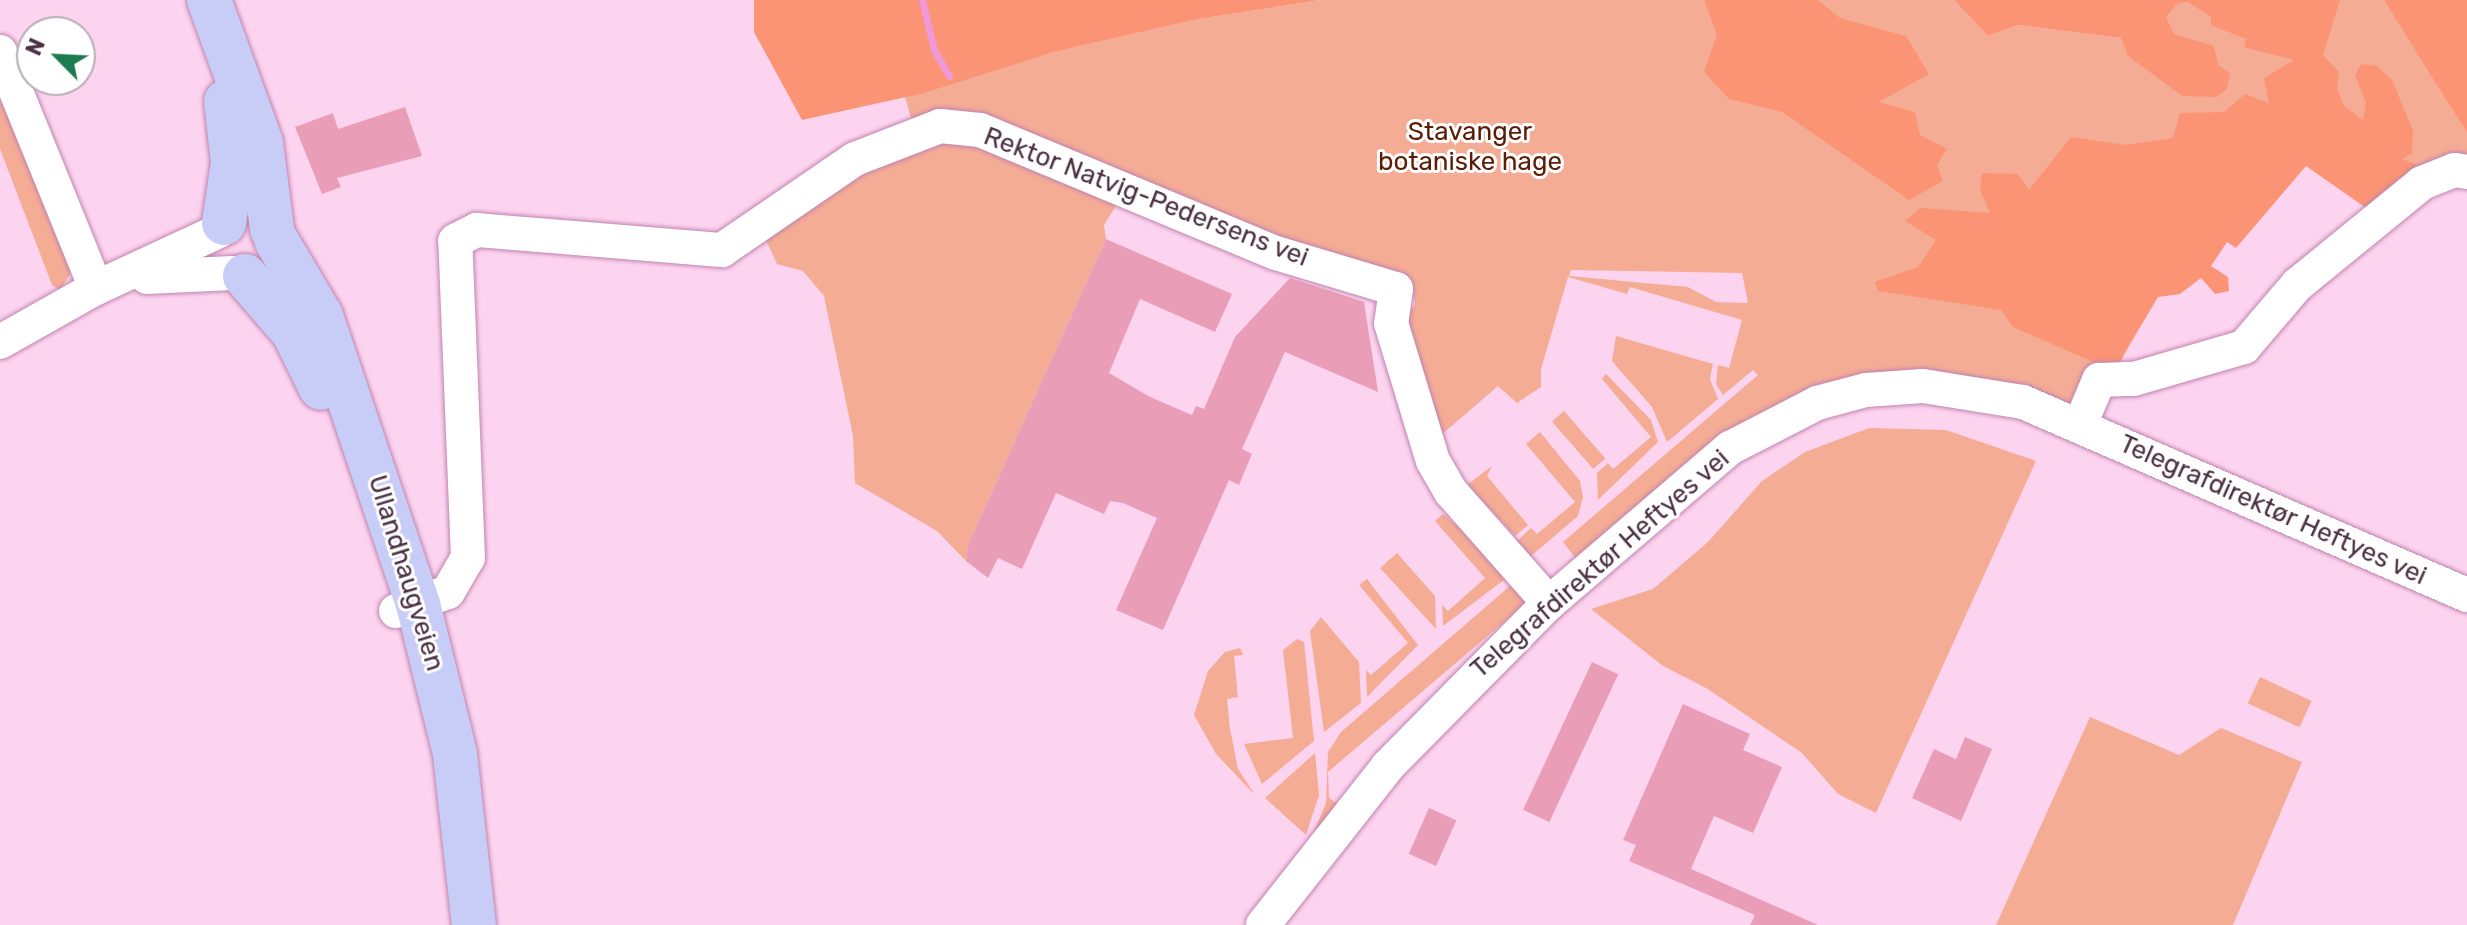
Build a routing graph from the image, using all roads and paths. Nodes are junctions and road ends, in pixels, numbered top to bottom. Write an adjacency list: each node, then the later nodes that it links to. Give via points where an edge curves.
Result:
1 (194, 0): 5 (main road, via 228,107 233,163)
2 (209, 0): 6 (main road, Ullandhaugveien, via 257,129)
3 (0, 52): 8 (street)
4 (2467, 172): 10 (street, via 2422,183 2297,285 2244,347 2134,379 2099,380)
5 (221, 227): 6 (main road, via 249,214); 7 (main road, via 217,255); 8 (street)
6 (274, 234): 7 (main road, via 269,265); 13 (main road, Ullandhaugveien, via 321,316)
7 (239, 274): 8 (street, via 164,273); 13 (main road, Ullandhaugveien, via 283,317 315,373)
8 (96, 288): 9 (street)
9 (0, 342)
10 (2080, 425): 11 (street, Telegrafdirektør Heftyes vei); 12 (street, Telegrafdirektør Heftyes vei, via 2023,402 1966,389 1866,390 1817,403 1730,448)
11 (2467, 595)
12 (1549, 603): 13 (street, Rektor Natvig-Pedersens vei, via 1451,492 1433,461 1391,323 1396,289 1276,253 993,135 940,126 855,159 755,233 722,250 477,230 455,241 470,544 455,583); 16 (street, Telegrafdirektør Heftyes vei, via 1388,766)
13 (407, 608): 14 (main road, Ullandhaugveien, via 434,770); 15 (main road, Ullandhaugveien, via 455,754)
14 (451, 925)
15 (474, 925)
16 (1263, 925)

